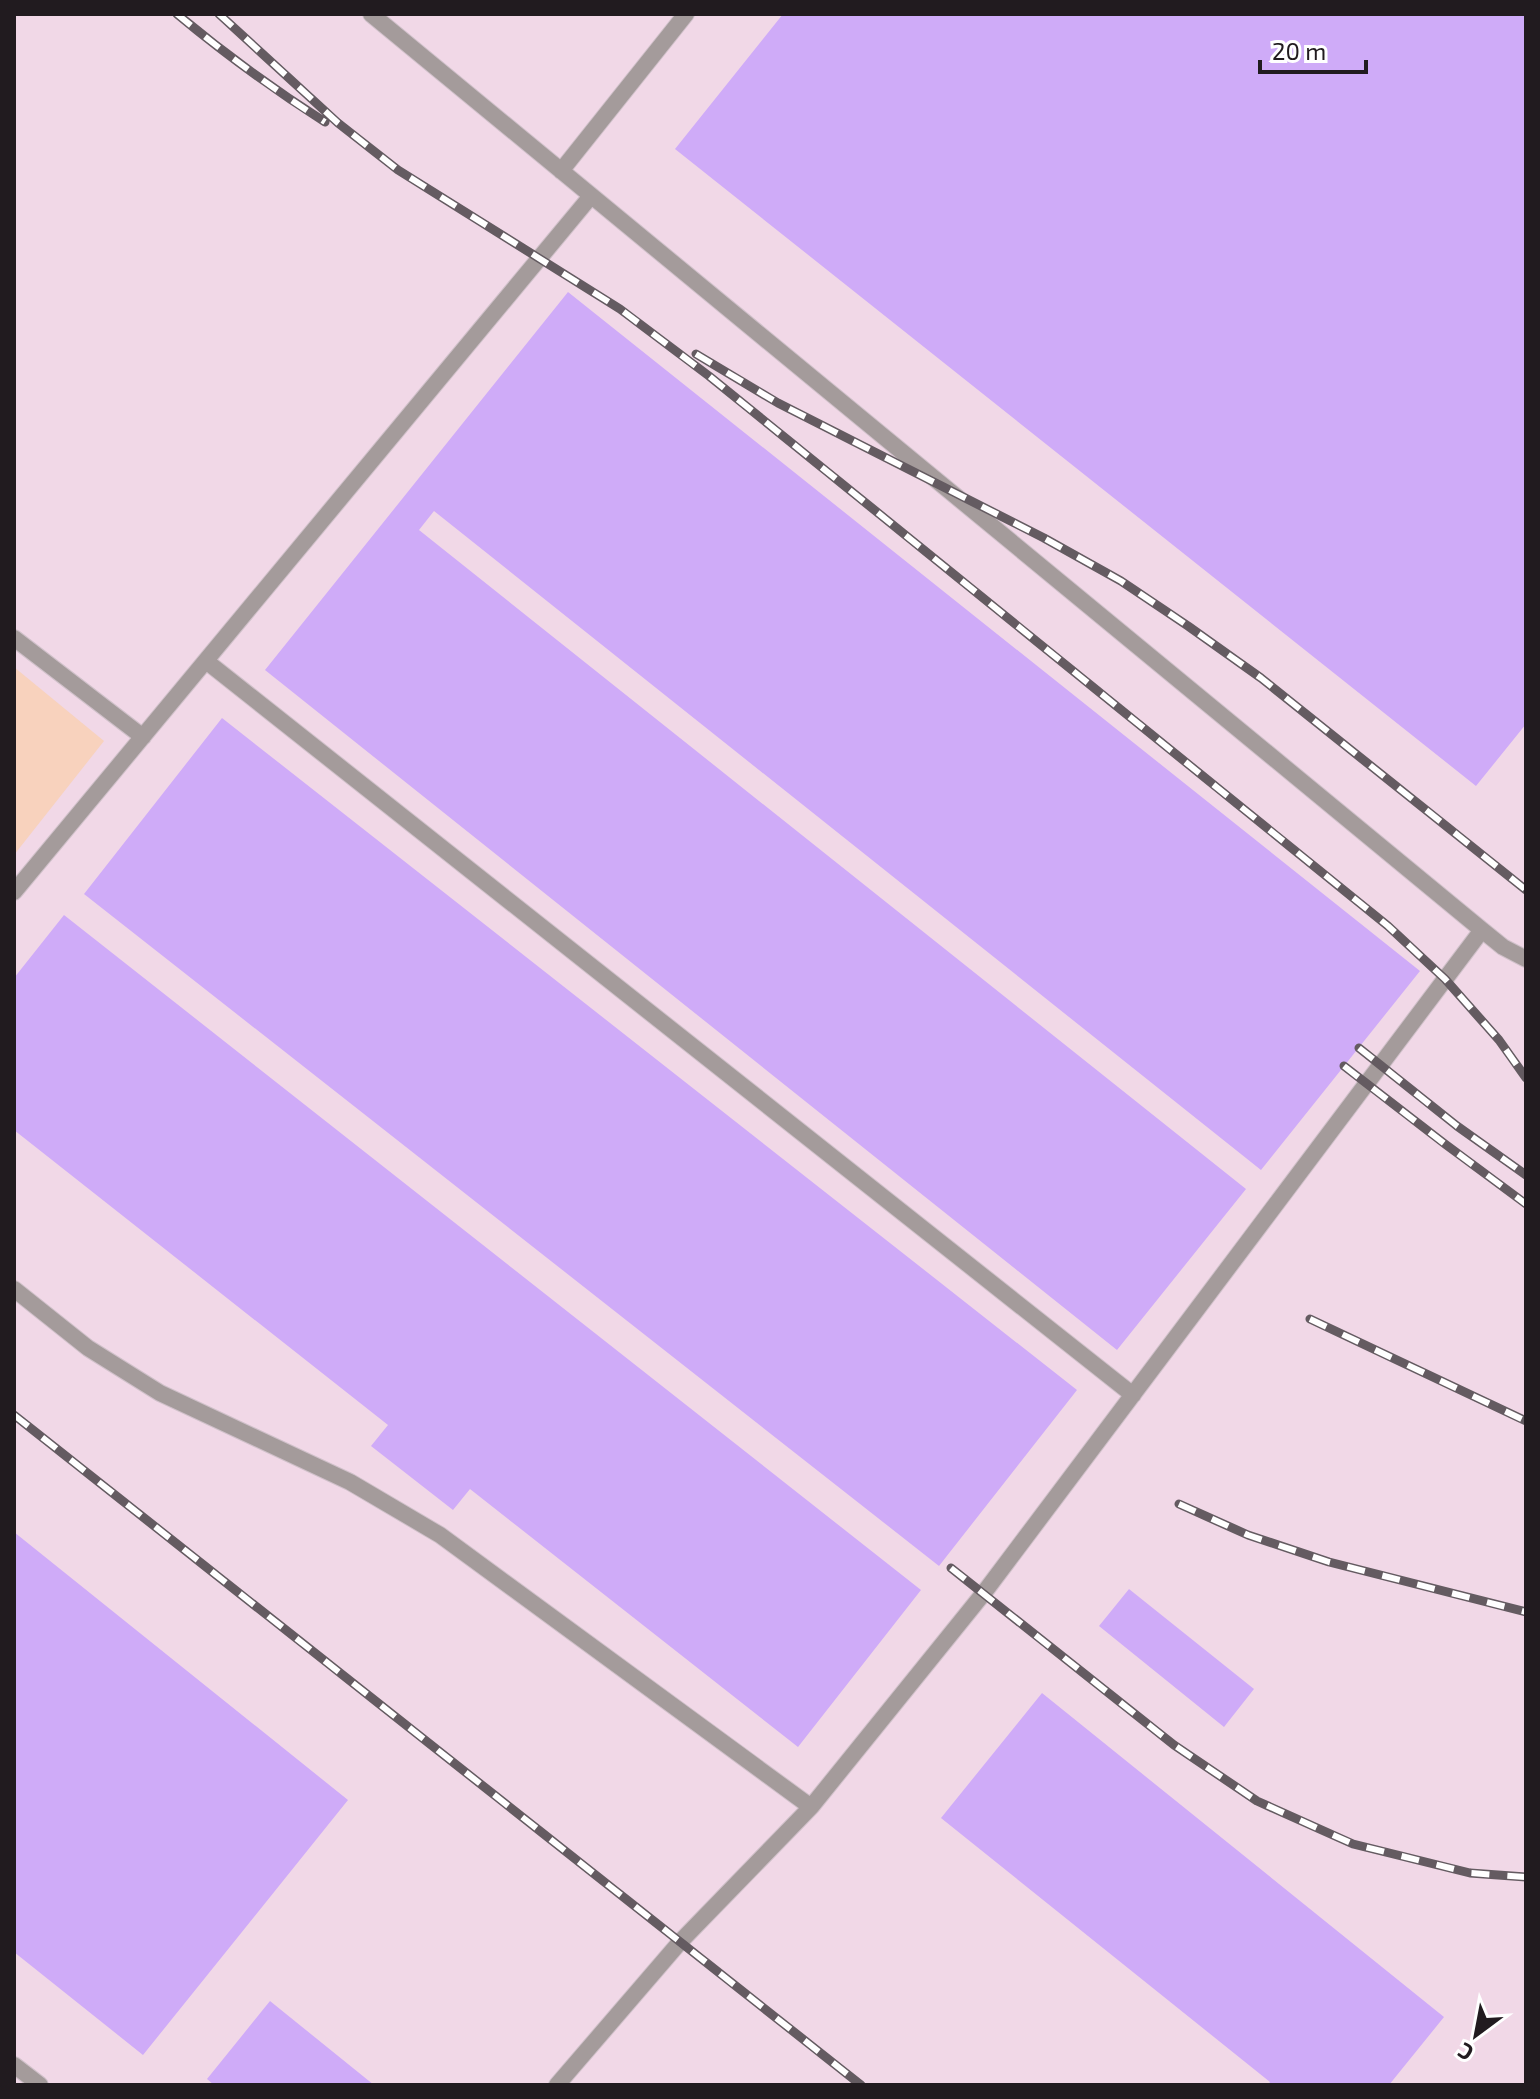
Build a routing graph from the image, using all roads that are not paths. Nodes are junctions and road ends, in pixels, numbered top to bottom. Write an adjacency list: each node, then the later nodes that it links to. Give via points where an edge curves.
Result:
1 (371, 14): 3 (lane)
2 (686, 14): 3 (lane)
3 (561, 171): 4 (lane)
4 (591, 196): 6 (lane); 9 (lane)
5 (14, 638): 7 (lane)
6 (206, 661): 7 (lane); 12 (lane)
7 (143, 737): 8 (lane)
8 (14, 892)
9 (1482, 930): 10 (lane); 12 (lane)
10 (1526, 959)
11 (14, 1289): 13 (lane, via 88,1348 160,1393 350,1482 440,1535)
12 (1133, 1395): 13 (lane, via 983,1594)
13 (811, 1807): 16 (lane, via 680,1942)
14 (14, 2065): 15 (lane)
15 (40, 2085)
16 (557, 2085)

